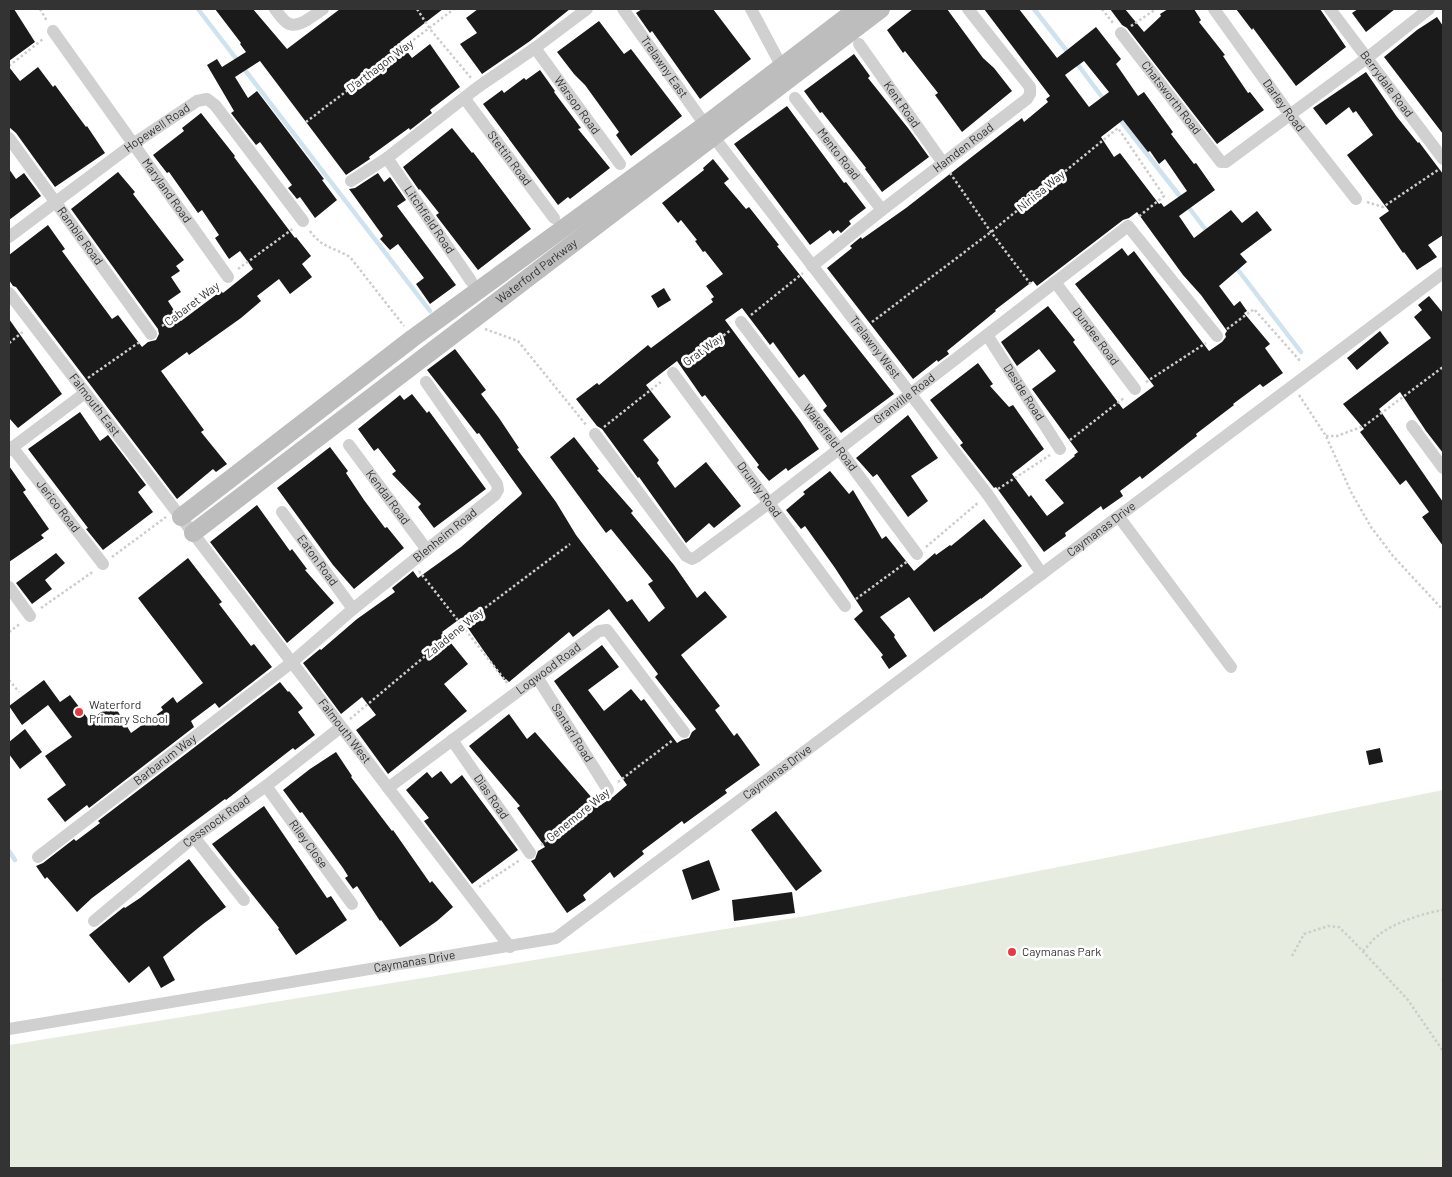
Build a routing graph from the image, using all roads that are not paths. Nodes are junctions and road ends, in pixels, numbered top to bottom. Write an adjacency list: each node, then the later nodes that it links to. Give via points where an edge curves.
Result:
1 (275, 9): 2 (street, via 293,25)
2 (323, 9)
3 (588, 9): 15 (street)
4 (623, 9): 21 (street, Trelawny East)
5 (751, 9): 17 (street)
6 (857, 9): 17 (street, Waterford Parkway)
7 (881, 9): 21 (street, Waterford Parkway)
8 (968, 9): 26 (street, Hamden Road, via 1030,87 1030,94)
9 (1214, 9): 20 (street, Darley Road)
10 (1330, 9): 16 (street, Berrydale Road)
11 (1429, 9): 16 (street)
12 (53, 31): 23 (street, Maryland Road)
13 (1121, 33): 20 (street, Chatsworth Road, via 1221,162 1226,162)
14 (860, 44): 26 (street, Kent Road)
15 (535, 48): 19 (street); 27 (street, Warsop Road)
16 (1367, 58): 20 (street); 25 (street, Berrydale Road)
17 (782, 67): 21 (street, Waterford Parkway)
18 (795, 98): 31 (street, Mento Road)
19 (465, 99): 24 (street); 32 (street, Stettin Road)
20 (1290, 114): 29 (street, Darley Road)
21 (709, 130): 35 (street, Trelawny West); 60 (street, Waterford Parkway, via 413,338); 61 (street, Waterford Parkway, via 467,323)
22 (9, 138): 30 (street, Ramble Road)
23 (133, 144): 30 (street, Hopewell Road); 33 (street, Hopewell Road, via 197,101 207,99 215,105); 37 (street, Maryland Road)
24 (387, 158): 28 (street); 38 (street, Litchfield Road)
25 (1443, 159)
26 (944, 163): 31 (street, Hamden Road)
27 (620, 164)
28 (351, 181)
29 (1356, 199)
30 (56, 202): 34 (street, Hopewell Road); 42 (street, Ramble Road)
31 (882, 210): 35 (street, Hamden Road)
32 (554, 218)
33 (303, 222)
34 (9, 237)
35 (812, 266): 49 (street, Trelawny West)
36 (1443, 273): 59 (street, Caymanas Drive)
37 (228, 277)
38 (471, 281)
39 (1055, 282): 43 (street, Granville Road); 44 (street, Granville Road, via 1128,226); 48 (street, Dundee Road)
40 (9, 293): 47 (street, Falmouth East)
41 (741, 322): 55 (street, Wakefield Road)
42 (151, 334)
43 (987, 335): 49 (street, Granville Road); 54 (street, Deside Road)
44 (1217, 336)
45 (673, 373): 57 (street, Drumly Road)
46 (426, 382): 62 (street, Blenheim Road, via 498,490)
47 (82, 388): 53 (street); 60 (street, Falmouth East)
48 (1135, 389)
49 (910, 395): 55 (street, Granville Road); 65 (street, Trelawny West, via 988,495)
50 (1412, 426): 56 (street)
51 (594, 434): 57 (street, Granville Road, via 686,556 692,559)
52 (349, 445): 62 (street, Kendal Road)
53 (11, 448): 64 (street, Jerico Road)
54 (1060, 448)
55 (839, 449): 57 (street, Granville Road); 63 (street, Wakefield Road)
56 (1443, 468)
57 (769, 503): 67 (street, Drumly Road)
58 (282, 512): 68 (street, Eaton Road)
59 (1119, 516): 65 (street, Caymanas Drive); 71 (street)
60 (181, 517): 61 (street, Falmouth West)
61 (193, 533): 70 (street, Falmouth West)
62 (427, 550): 68 (street, Blenheim Road)
63 (917, 554)
64 (103, 564)
65 (1042, 574): 85 (street, Caymanas Drive, via 556,938)
66 (9, 587): 69 (street)
67 (845, 606)
68 (353, 609): 70 (street, Blenheim Road)
69 (30, 616)
70 (292, 663): 73 (street, Falmouth West); 81 (street, Barbarum Way)
71 (1231, 667)
72 (537, 677): 74 (street, Logwood Road, via 599,631 607,630); 75 (street, Logwood Road); 78 (street, Santari Road)
73 (341, 726): 76 (street, Cessnock Road); 77 (street, Falmouth West)
74 (684, 732)
75 (452, 740): 77 (street, Logwood Road); 80 (street, Dias Road)
76 (266, 786): 79 (street, Cessnock Road); 83 (street, Riley Close)
77 (388, 788): 85 (street, Falmouth West)
78 (608, 790)
79 (194, 838): 82 (street); 84 (street, Cessnock Road)
80 (530, 854)
81 (38, 857)
82 (244, 900)
83 (352, 904)
84 (94, 921)
85 (510, 947): 86 (street, Caymanas Drive)
86 (9, 1029)

